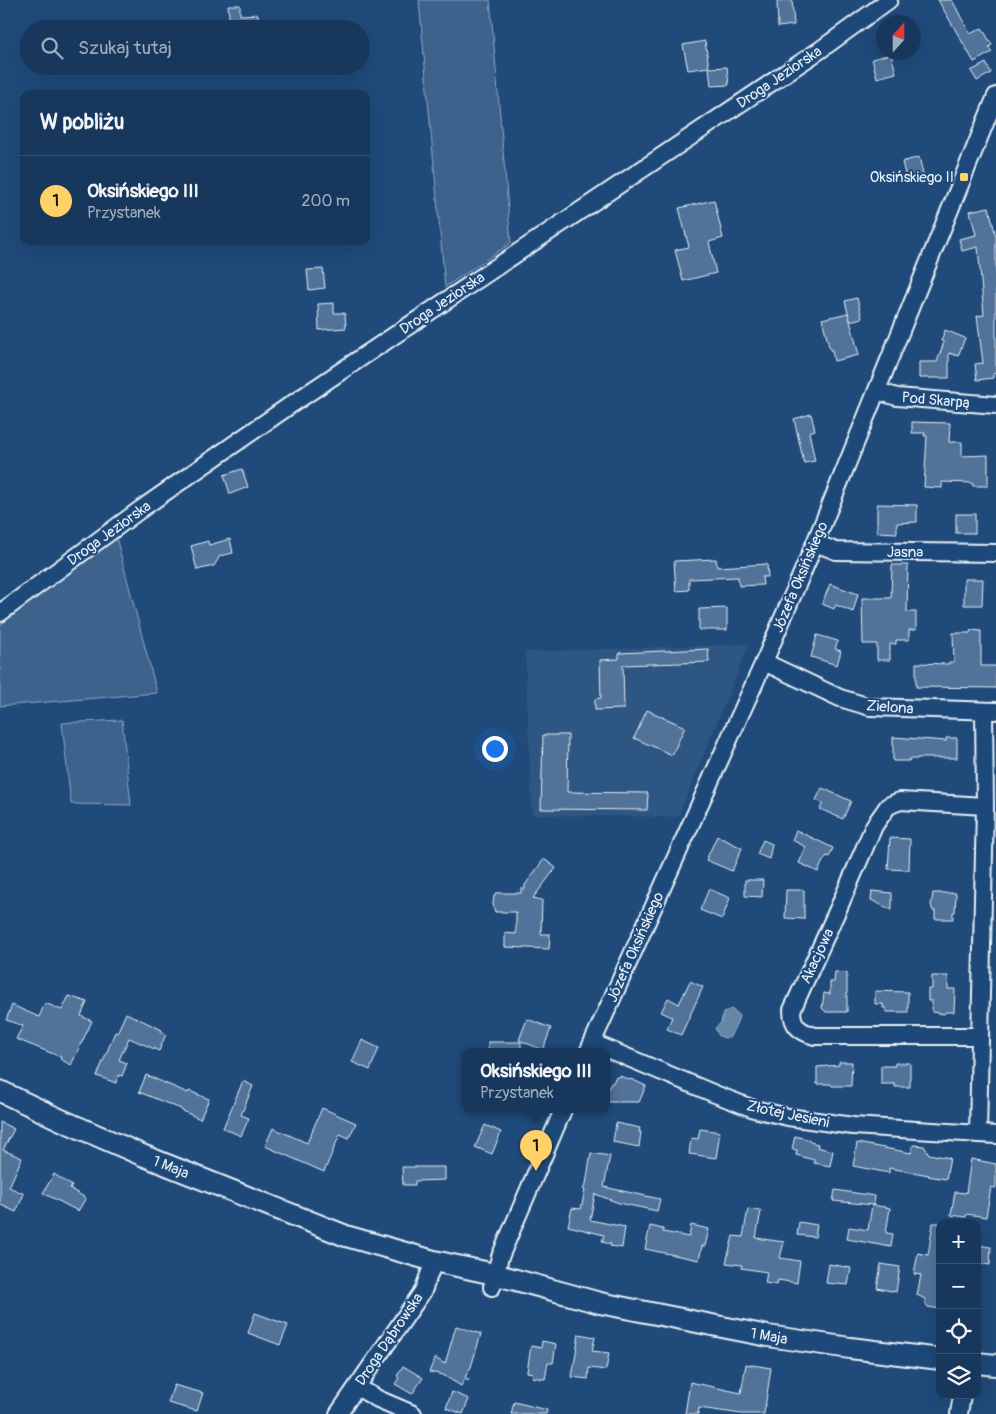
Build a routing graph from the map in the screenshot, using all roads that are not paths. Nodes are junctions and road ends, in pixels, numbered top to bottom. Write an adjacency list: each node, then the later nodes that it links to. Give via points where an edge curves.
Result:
1 (889, 0): 7 (street, Droga Jeziorska, via 820,50 281,411 140,509)
2 (996, 96): 3 (street, Józefa Oksińskiego)
3 (877, 391): 4 (street, Pod Skarpą, via 892,396); 5 (street, Józefa Oksińskiego)
4 (996, 405)
5 (815, 543): 6 (street, Jasna, via 836,551); 8 (street, Józefa Oksińskiego)
6 (996, 553)
7 (0, 613)
8 (764, 662): 9 (street, Zielona, via 840,698 870,707); 13 (street, Józefa Oksińskiego)
9 (990, 711): 10 (street)
10 (985, 806): 11 (street); 12 (street, Akacjowa, via 900,801 883,811 792,1010 795,1026 814,1036)
11 (989, 944): 12 (street)
12 (980, 1036): 17 (street)
13 (590, 1048)
14 (610, 1055): 17 (street, Złotej Jesieni, via 754,1109 780,1115 853,1126)
15 (0, 1091): 19 (main road, 1 Maja, via 142,1155)
16 (562, 1113): 20 (street, via 505,1244)
17 (978, 1134): 18 (street, Złotej Jesieni)
18 (996, 1135)
19 (432, 1267): 20 (main road, 1 Maja); 24 (street, Droga Dąbrowska, via 423,1291)
20 (493, 1281): 21 (main road, 1 Maja, via 556,1299 600,1303 768,1336)
21 (936, 1359)
22 (981, 1363): 23 (main road)
23 (996, 1365)
24 (357, 1387): 26 (street, Droga Dąbrowska); 27 (street)
25 (961, 1399): 28 (street)
26 (338, 1414)
27 (413, 1414)
28 (958, 1414)

